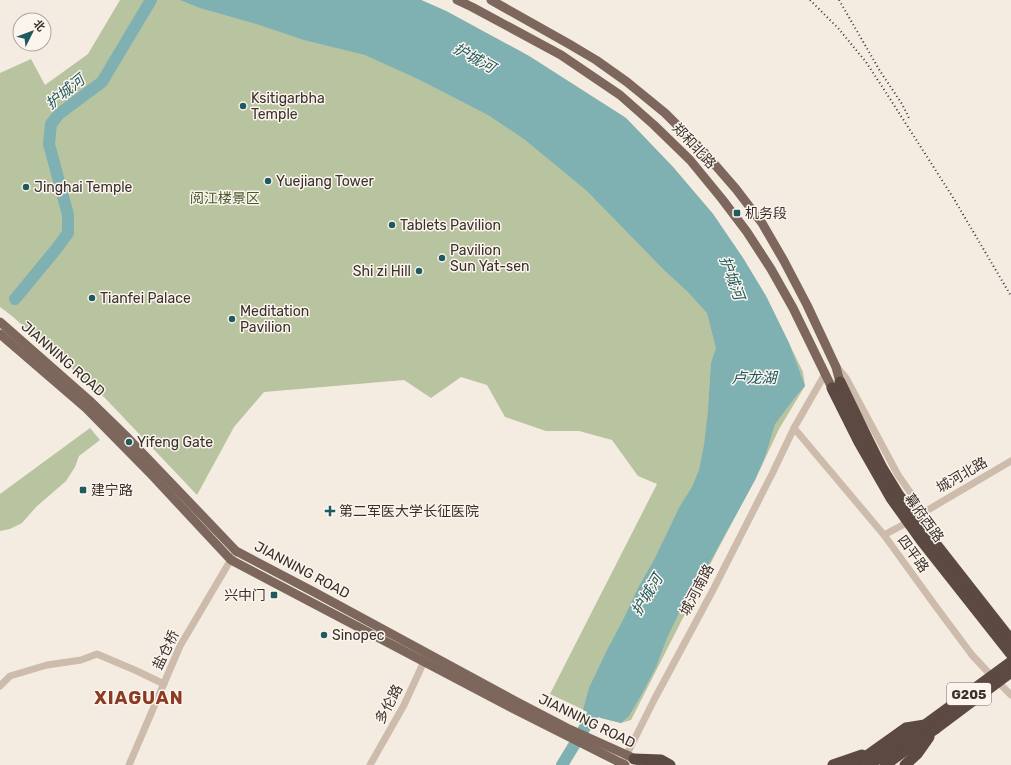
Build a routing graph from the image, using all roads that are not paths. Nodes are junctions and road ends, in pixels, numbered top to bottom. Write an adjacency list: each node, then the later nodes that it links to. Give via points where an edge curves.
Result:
1 (457, 0): 6 (main road, 郑和北路, via 561,55 620,95 690,160 748,232 793,308)
2 (491, 0): 5 (main road, 郑和北路, via 608,68 665,113 703,151 762,223 804,299)
3 (0, 322): 12 (main road, JIANNING ROAD, via 91,402)
4 (0, 334): 13 (main road, JIANNING ROAD, via 86,408)
5 (836, 367): 7 (main road, 郑和北路); 10 (street, via 846,378 898,475)
6 (824, 374): 7 (main road, 郑和北路); 8 (street, 城河南路)
7 (836, 385): 14 (highway, 幕府西路, bridge, via 898,494); 15 (highway, 幕府西路, bridge, via 859,442 891,498)
8 (794, 428): 11 (street, 四平路); 24 (street, 城河南路)
9 (1011, 461): 10 (street, 城河北路)
10 (924, 512): 11 (street, 城河北路)
11 (884, 535): 21 (street, 四平路, via 972,655)
12 (236, 551): 13 (street, 盐仓桥); 16 (main road, JIANNING ROAD, via 314,592)
13 (231, 560): 16 (main road, JIANNING ROAD); 19 (street, 盐仓桥, via 180,646)
14 (1011, 640)
15 (1011, 654)
16 (426, 658): 24 (main road, JIANNING ROAD, via 564,730); 26 (street, 多伦路, via 404,705)
17 (1011, 662): 22 (highway, G205, bridge)
18 (1011, 672): 22 (highway, G205, bridge)
19 (164, 684): 20 (street, via 96,654 81,660 47,665 10,676); 25 (street, 盐仓桥)
20 (0, 686)
21 (1011, 695)
22 (930, 727): 23 (highway, via 906,728); 31 (highway, G205); 32 (highway, G205); 33 (highway, via 918,754)
23 (872, 752): 29 (highway); 30 (highway)
24 (626, 759): 27 (main road, JIANNING ROAD); 28 (highway, via 661,760)
25 (129, 765)
26 (370, 765)
27 (646, 765)
28 (670, 765)
29 (832, 765)
30 (854, 765)
31 (869, 765)
32 (884, 765)
33 (905, 765)

